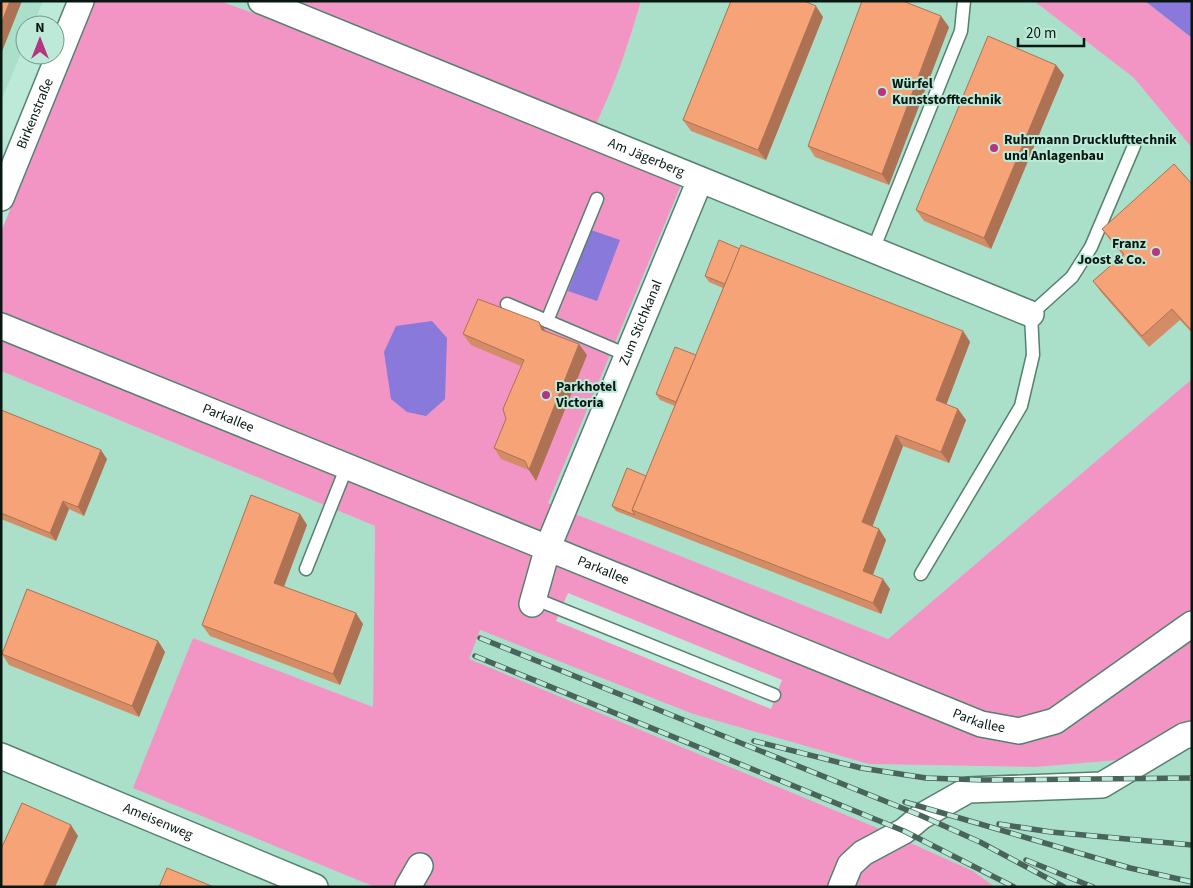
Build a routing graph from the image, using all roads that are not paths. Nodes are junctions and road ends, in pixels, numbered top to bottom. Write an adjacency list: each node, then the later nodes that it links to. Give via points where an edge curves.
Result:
1 (81, 1): 6 (street, Birkenstraße)
2 (261, 1): 5 (street, Am Jägerberg)
3 (964, 1): 8 (lane, via 961,31)
4 (1134, 146): 10 (lane, via 1091,247 1072,277)
5 (700, 180): 8 (street, Am Jägerberg); 13 (street, Zum Stichkanal)
6 (1, 198)
7 (597, 199): 11 (lane)
8 (873, 250): 10 (street, Am Jägerberg)
9 (507, 304): 11 (lane)
10 (1031, 314): 17 (lane, via 1033,355 1021,406)
11 (547, 321): 13 (lane)
12 (1, 326): 14 (street, Parkallee)
13 (627, 355): 15 (street, Zum Stichkanal)
14 (347, 466): 15 (street, Parkallee); 16 (lane)
15 (548, 547): 18 (street, Zum Stichkanal); 19 (street, Parkallee, via 981,724 1019,731 1054,721)
16 (306, 570)
17 (921, 574)
18 (533, 601): 20 (lane)
19 (1192, 624)
20 (774, 695)
21 (1192, 734): 24 (street, via 1135,763 1102,785 968,790 863,853 850,865)
22 (1, 756): 23 (street, Ameisenweg)
23 (315, 887)
24 (841, 887)

